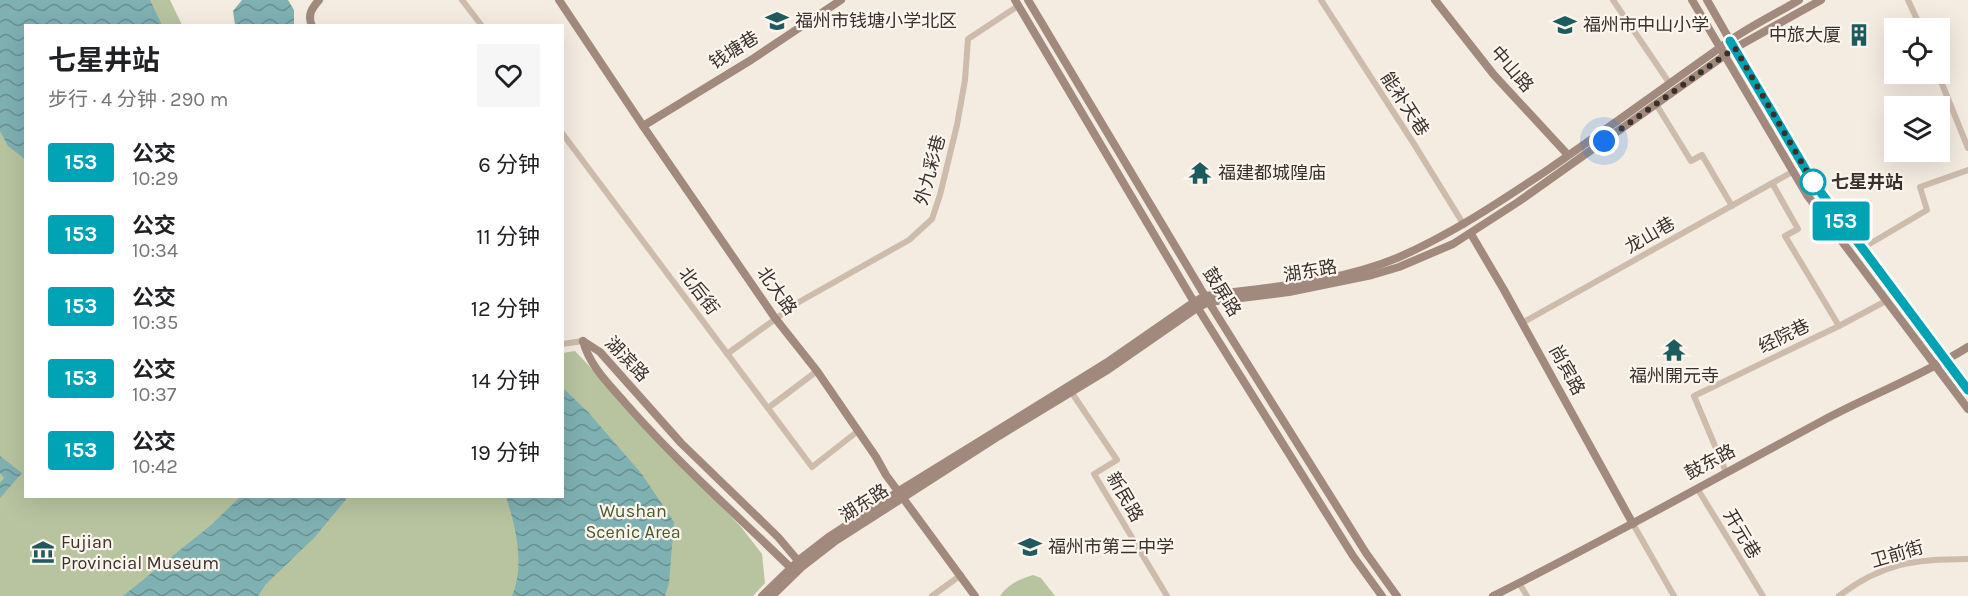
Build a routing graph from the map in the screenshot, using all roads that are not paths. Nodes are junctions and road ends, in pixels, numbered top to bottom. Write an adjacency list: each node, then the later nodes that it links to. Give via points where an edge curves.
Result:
1 (319, 0): 16 (main road, via 312,7)
2 (462, 0): 17 (street)
3 (559, 0): 23 (main road, 北大路)
4 (841, 0): 23 (main road, 钱塘巷)
5 (1028, 0): 34 (main road, 鼓屏路)
6 (1321, 0): 31 (street, 能补天巷)
7 (1435, 0): 26 (main road, 中山路, via 1494,75)
8 (1613, 0): 20 (street)
9 (1692, 0): 19 (main road)
10 (1707, 0): 18 (main road)
11 (1799, 0): 18 (main road, 湖东路)
12 (1821, 0): 18 (main road, 湖东路)
13 (1908, 0): 15 (street)
14 (1016, 3): 36 (main road, 鼓屏路); 37 (street, 外九彩巷, via 968,39 957,125 932,219 909,240)
15 (1916, 18)
16 (311, 24)
17 (480, 24)
18 (1732, 44): 19 (main road, 湖东路); 33 (main road, via 1792,149)
19 (1722, 52): 20 (main road, 湖东路); 22 (main road, 湖东路); 28 (main road)
20 (1670, 84): 26 (main road, 湖东路)
21 (1942, 84): 25 (street)
22 (1656, 104): 30 (street, via 1691,161 1701,155); 32 (main road, 湖东路)
23 (643, 126): 37 (main road, 北大路)
24 (564, 136): 43 (street, 北后街)
25 (1968, 148)
26 (1568, 156): 31 (main road, 湖东路)
27 (1968, 170): 33 (street, via 1920,187 1927,210)
28 (1792, 172): 29 (street, 龙山巷); 35 (main road)
29 (1772, 183): 30 (street, 龙山巷); 39 (street, via 1798,229 1785,236)
30 (1732, 206): 38 (street, 龙山巷)
31 (1464, 225): 34 (main road, 湖东路, via 1372,267)
32 (1471, 234): 34 (main road, 湖东路, via 1433,253 1372,275 1289,292); 38 (main road, 尚宾路)
33 (1862, 249): 44 (main road)
34 (1207, 299): 36 (main road, 湖东路); 67 (main road, 鼓屏路, via 1360,544)
35 (1886, 301): 39 (street, 经院巷); 45 (main road)
36 (1196, 305): 48 (main road, 湖东路); 54 (main road, 湖东路); 66 (main road, 鼓屏路)
37 (775, 318): 43 (street, 外九彩巷); 46 (main road, 北大路)
38 (1522, 324): 55 (main road, 尚宾路)
39 (1839, 326): 52 (street, 经院巷, via 1694,396)
40 (583, 341): 41 (street); 57 (main road, 湖滨路, via 600,352 681,442); 58 (main road, 湖滨路, via 588,359 638,418)
41 (564, 344)
42 (1968, 347): 44 (main road, 鼓东路)
43 (728, 354): 49 (street, 北后街)
44 (1945, 362): 45 (main road, 鼓东路); 47 (main road)
45 (1935, 367): 50 (main road); 52 (main road, 鼓东路)
46 (817, 371): 49 (street); 51 (main road, 北大路)
47 (1968, 390)
48 (1071, 393): 54 (main road, 湖东路); 65 (street, 新民路, via 1117,459 1094,474)
49 (768, 408): 51 (street, 北后街, via 812,467)
50 (1968, 409)
51 (858, 431): 54 (main road, 北大路)
52 (1726, 472): 53 (main road, 鼓东路)
53 (1697, 488): 55 (main road, 鼓东路); 71 (street, 开元巷)
54 (901, 494): 57 (main road, 湖东路, via 830,536); 59 (main road, 北大路)
55 (1633, 524): 60 (main road, 鼓东路); 70 (street)
56 (1968, 559): 72 (street, 卫前街, via 1929,559 1904,564 1868,578)
57 (801, 563): 58 (main road, 湖东路)
58 (793, 570): 61 (main road); 62 (main road)
59 (961, 575): 63 (street); 64 (main road, 北大路)
60 (1519, 583): 68 (main road, 鼓东路); 69 (street)
61 (762, 596)
62 (772, 596)
63 (932, 596)
64 (975, 596)
65 (1167, 596)
66 (1382, 596)
67 (1397, 596)
68 (1492, 596)
69 (1527, 596)
70 (1674, 596)
71 (1762, 596)
72 (1839, 596)

